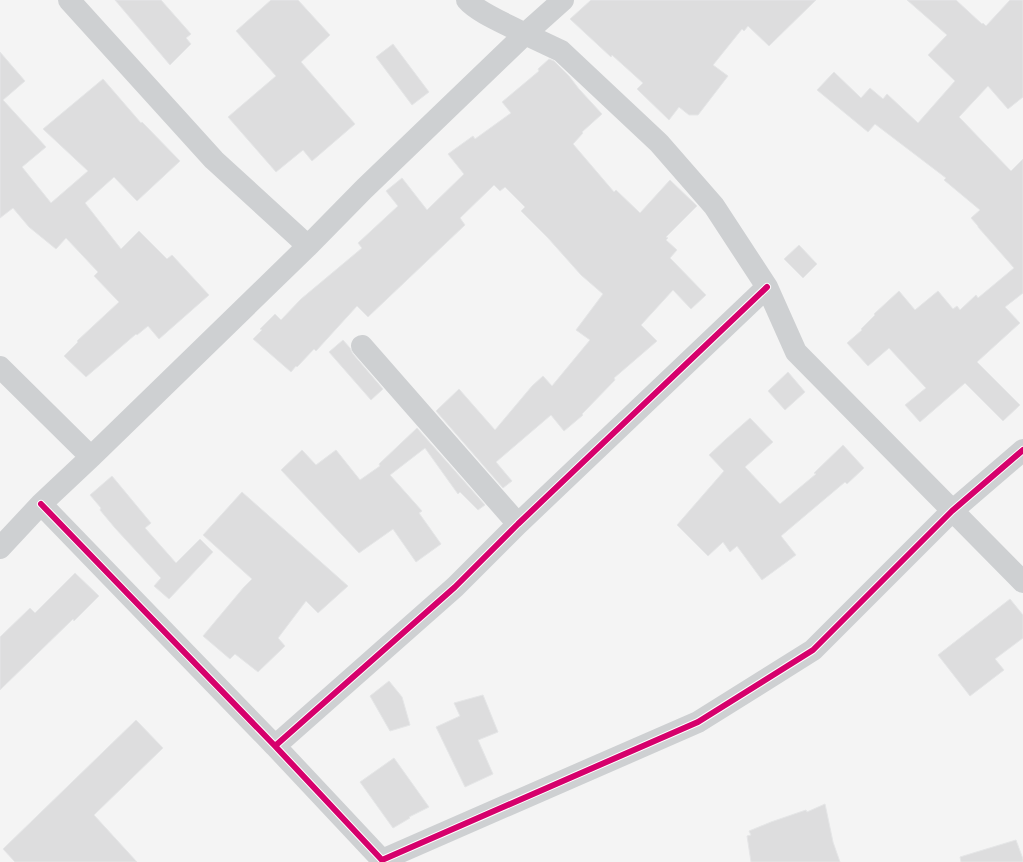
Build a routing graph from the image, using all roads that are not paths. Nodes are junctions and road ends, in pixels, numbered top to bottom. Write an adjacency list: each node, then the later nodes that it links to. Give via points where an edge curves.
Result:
1 (69, 0): 5 (street, via 214,160)
2 (467, 0): 4 (street)
3 (563, 0): 4 (street)
4 (525, 34): 5 (street); 6 (street, via 561,51 658,143 714,206)
5 (308, 246): 10 (street)
6 (767, 288): 12 (street, via 796,352); 13 (street)
7 (362, 346): 13 (street)
8 (0, 367): 10 (street)
9 (1023, 450): 12 (street)
10 (92, 457): 11 (street)
11 (41, 504): 14 (street); 16 (street)
12 (952, 511): 15 (street); 17 (street, via 813,650 698,722)
13 (518, 524): 16 (street, via 456,587)
14 (0, 548)
15 (1023, 582)
16 (275, 746): 17 (street)
17 (383, 861)

